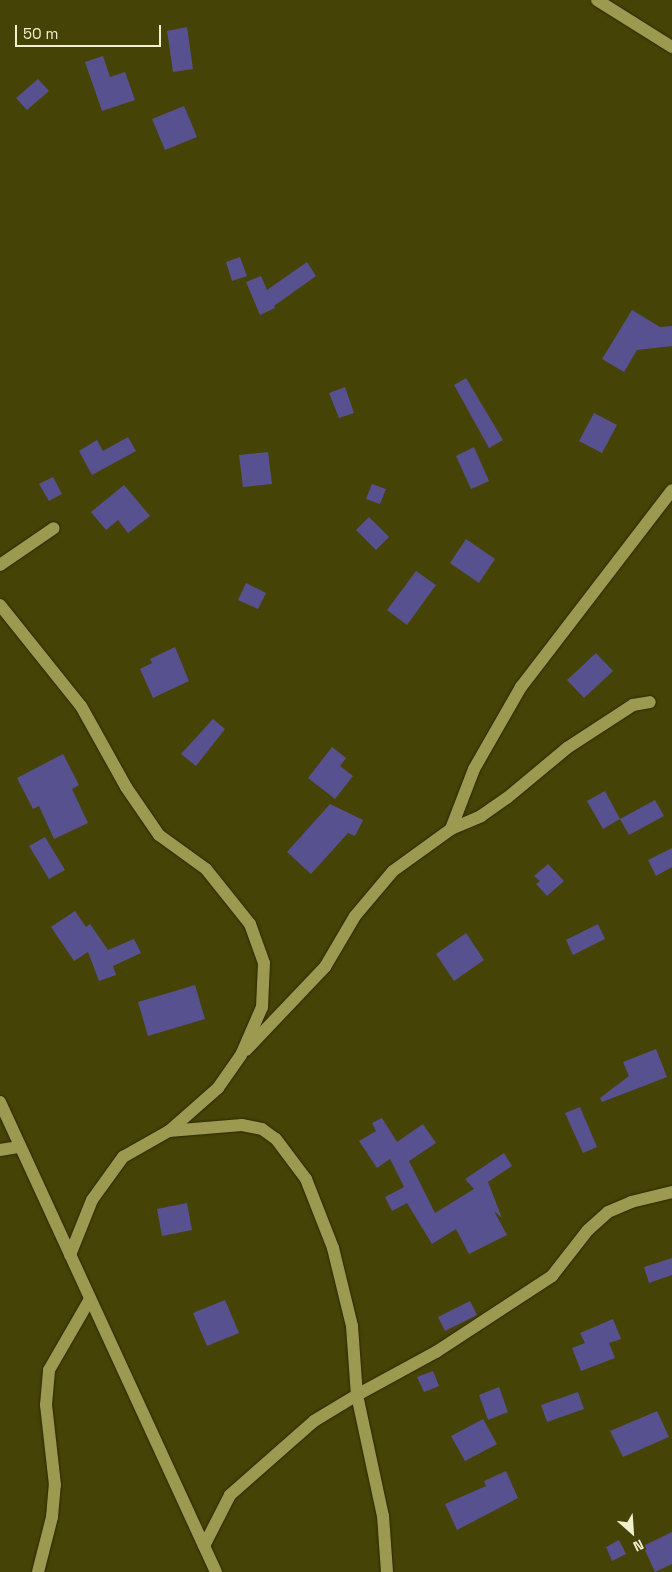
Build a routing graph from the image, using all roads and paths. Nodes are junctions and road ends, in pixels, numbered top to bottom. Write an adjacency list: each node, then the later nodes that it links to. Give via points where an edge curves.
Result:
1 (596, 0): 2 (street)
2 (672, 47)
3 (672, 490): 8 (street, via 521,687 474,769)
4 (54, 528): 5 (street)
5 (0, 565)
6 (0, 605): 9 (street, via 81,706 126,787 159,835 206,869 250,924 264,963 262,1007)
7 (650, 702): 8 (street, via 633,705 567,748 500,802)
8 (451, 830): 9 (street, via 393,870 355,916 326,967)
9 (241, 1055): 11 (street, via 218,1088)
10 (0, 1102): 12 (street)
11 (169, 1131): 15 (street, via 123,1157 92,1200); 17 (street, via 242,1125 262,1129 276,1139 306,1179 333,1248 352,1326)
12 (20, 1147): 13 (street); 15 (street)
13 (0, 1150)
14 (672, 1192): 17 (street, via 631,1202 608,1212 588,1230 552,1276 436,1352)
15 (70, 1255): 16 (street)
16 (90, 1299): 18 (street); 19 (street, via 49,1370 46,1405 55,1485 52,1517)
17 (357, 1395): 18 (street, via 314,1421 230,1496); 21 (street, via 383,1516)
18 (204, 1546): 20 (street)
19 (38, 1572)
20 (216, 1572)
21 (387, 1572)

